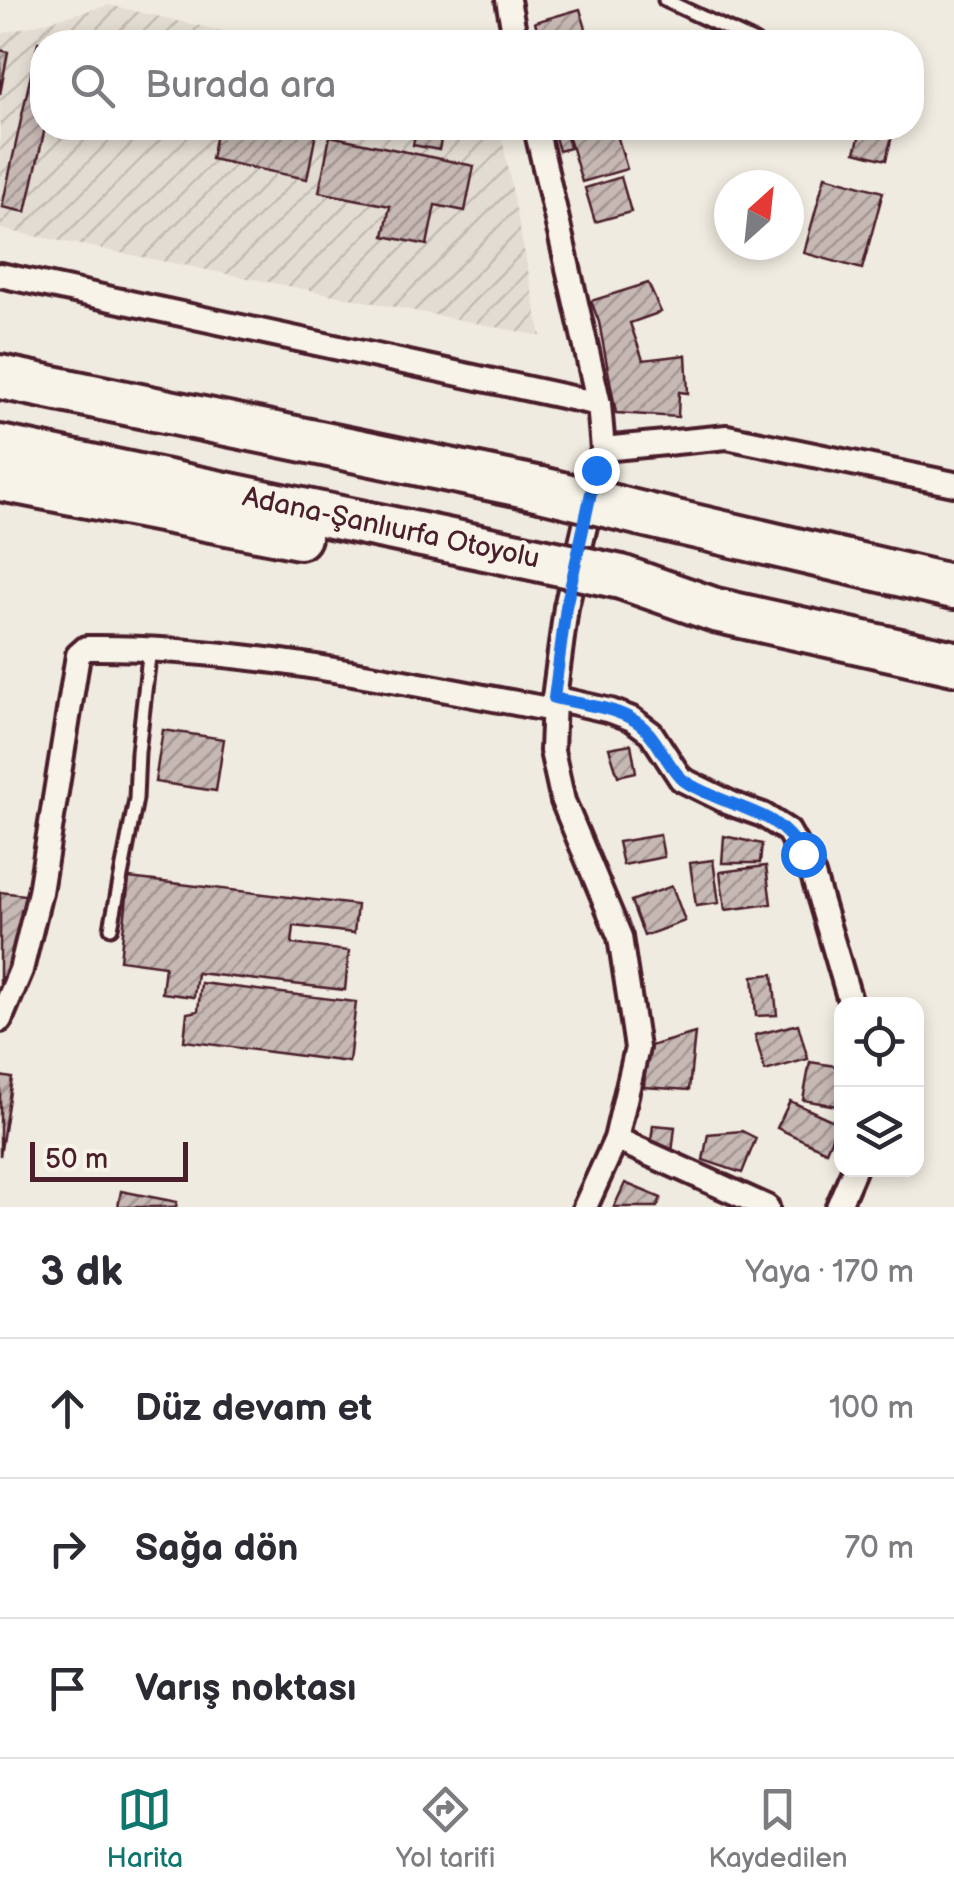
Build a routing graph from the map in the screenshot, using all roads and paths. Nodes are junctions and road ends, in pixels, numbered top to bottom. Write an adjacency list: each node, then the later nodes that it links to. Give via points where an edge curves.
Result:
1 (508, 0): 3 (street)
2 (664, 0): 4 (lane)
3 (514, 30)
4 (729, 30)
5 (539, 140): 8 (street)
6 (0, 275): 8 (street)
7 (0, 377): 14 (highway, bridge, via 541,490)
8 (599, 404): 10 (street)
9 (0, 447): 13 (highway, Adana-Şanlıurfa Otoyolu)
10 (602, 449): 12 (street, via 727,436); 17 (street, via 566,607)
11 (0, 479): 13 (highway)
12 (954, 484)
13 (516, 568): 16 (highway, Adana-Şanlıurfa Otoyolu, bridge)
14 (954, 587)
15 (150, 648): 17 (street); 18 (lane, via 136,799); 20 (street, via 86,648 78,655 40,892)
16 (954, 663)
17 (554, 704): 19 (street, via 632,719 651,733 681,779 788,830 813,875); 21 (street, via 552,750 562,801 620,936 637,1048)
18 (111, 928)
19 (849, 997)
20 (0, 1020)
21 (616, 1139): 23 (street); 24 (street)
22 (851, 1177): 25 (street)
23 (585, 1207)
24 (767, 1207)
25 (838, 1207)

